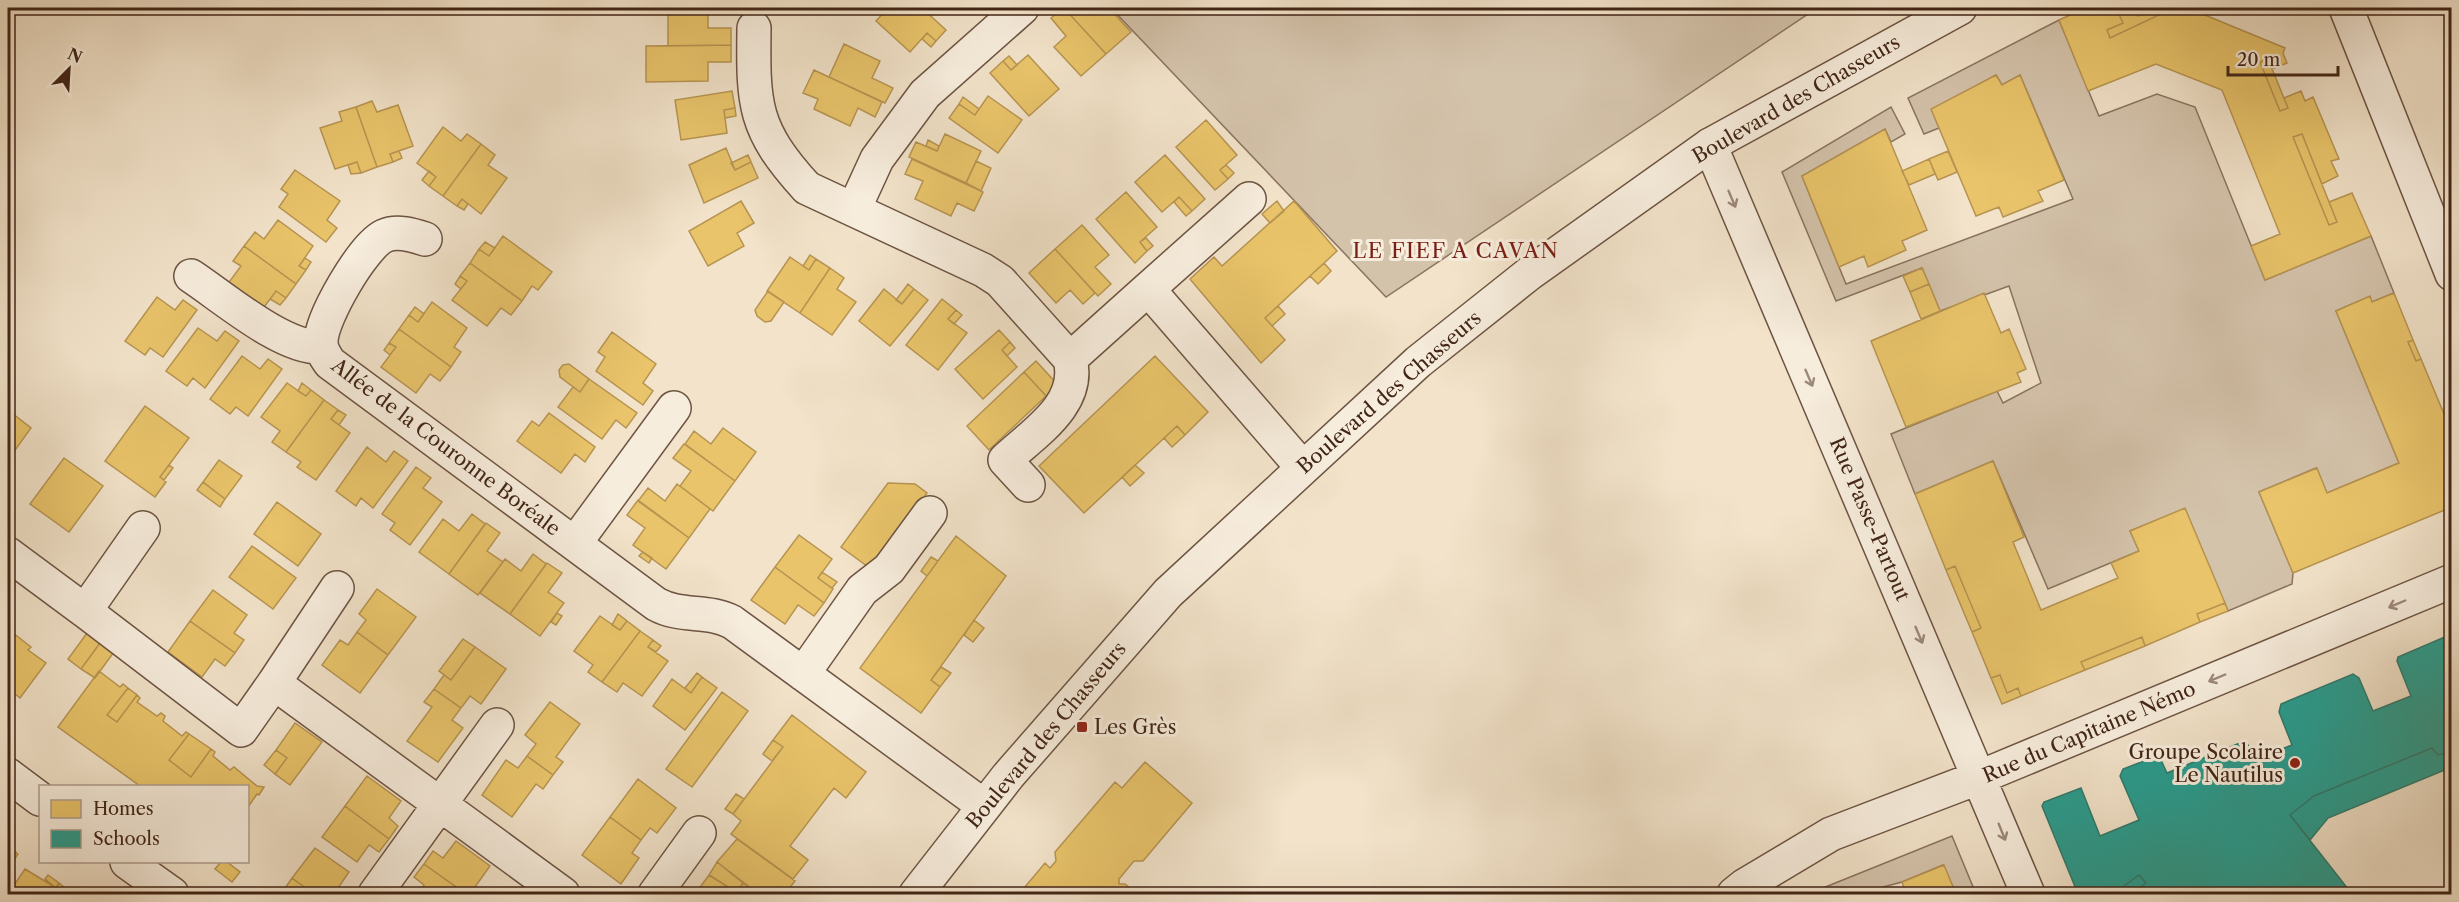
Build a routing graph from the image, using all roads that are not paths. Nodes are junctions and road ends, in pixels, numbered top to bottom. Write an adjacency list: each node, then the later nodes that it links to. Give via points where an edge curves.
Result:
1 (1022, 8): 7 (street, via 925,94 877,159)
2 (1960, 8): 5 (street, Boulevard des Chasseurs)
3 (2346, 8): 9 (street)
4 (754, 27): 7 (street, via 753,75 765,134 807,188)
5 (1710, 145): 15 (street, Boulevard des Chasseurs, via 1530,273 1418,362); 28 (street, Rue Passe-Partout, one-way to 28)
6 (1249, 199): 11 (street)
7 (854, 209): 13 (street, via 1000,281)
8 (425, 239): 12 (street, Allée de la Couronne Boréale, via 391,234 375,243 335,299 323,328)
9 (2451, 273)
10 (191, 276): 12 (street, Allée de la Couronne Boréale, via 279,335 302,346)
11 (1149, 289): 13 (street); 15 (street)
12 (321, 347): 19 (street, Allée de la Couronne Boréale, via 330,363 346,376)
13 (1070, 359): 16 (street, via 1073,371 1064,402 1005,460)
14 (674, 408): 19 (street, Allée de la Couronne Boréale)
15 (1302, 467): 31 (street, Boulevard des Chasseurs, via 1168,593 1060,713)
16 (1028, 485)
17 (930, 513): 24 (street, via 889,569 862,590)
18 (143, 528): 23 (street)
19 (575, 543): 24 (street, Allée de la Couronne Boréale, via 662,607 675,613 723,617)
20 (8, 554): 23 (street)
21 (2451, 581): 28 (street, Rue du Capitaine Némo, one-way to 28)
22 (337, 588): 25 (street)
23 (85, 611): 25 (street, via 241,730)
24 (803, 674): 31 (street, Allée de la Couronne Boréale)
25 (274, 683): 30 (street)
26 (497, 725): 30 (street)
27 (8, 775): 29 (street)
28 (1980, 777): 39 (street, Rue du Capitaine Némo, via 1831,834); 40 (street, Rue Passe-Partout, one-way to 40)
29 (39, 798)
30 (440, 803): 35 (street); 36 (street)
31 (984, 806): 38 (street, Boulevard des Chasseurs)
32 (699, 833): 37 (street)
33 (130, 863): 34 (street)
34 (172, 894)
35 (375, 894)
36 (563, 894)
37 (655, 894)
38 (916, 894)
39 (1734, 894)
40 (2028, 894)

